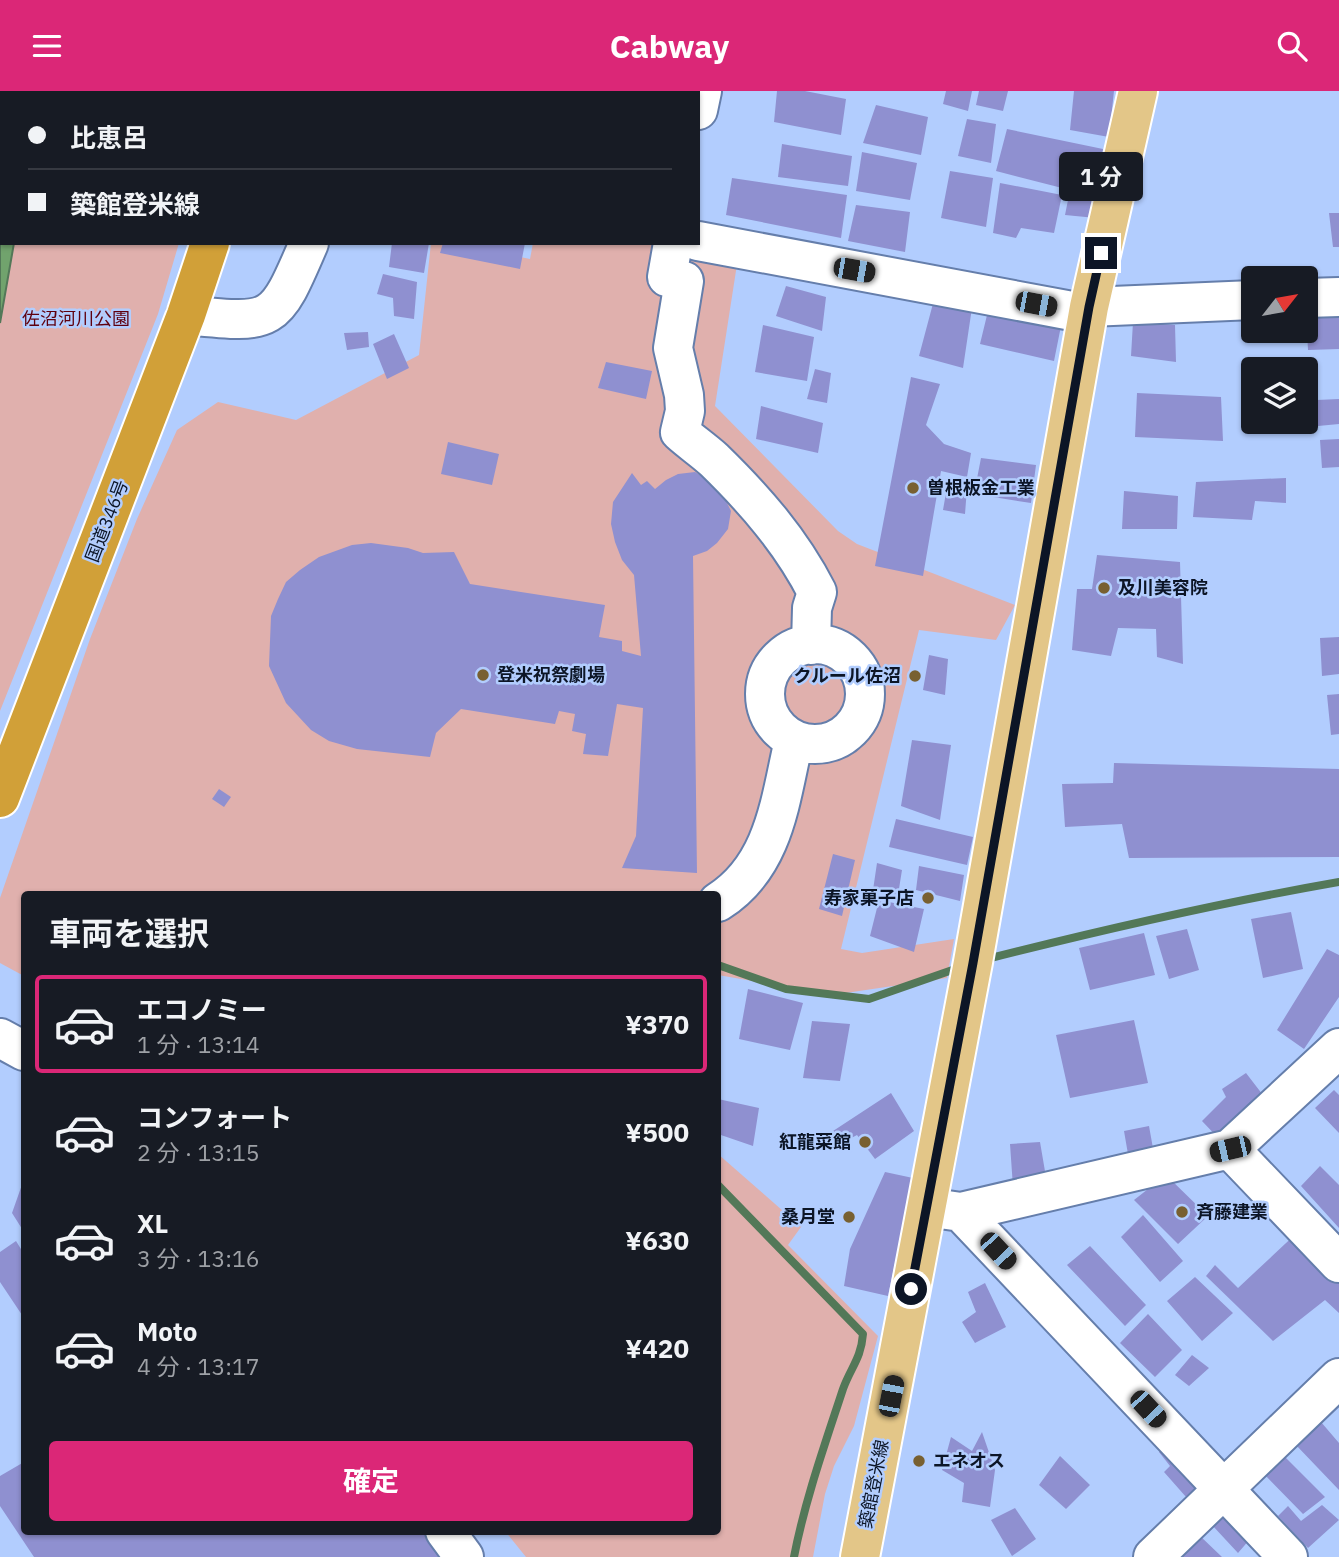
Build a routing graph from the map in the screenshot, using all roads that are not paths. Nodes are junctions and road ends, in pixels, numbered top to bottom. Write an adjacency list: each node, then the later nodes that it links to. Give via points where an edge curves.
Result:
1 (1138, 91): 9 (main road, 築館登米線)
2 (700, 241): 9 (street)
3 (209, 245): 10 (highway, 国道346号)
4 (308, 245): 10 (street, via 286,294 264,316 243,320)
5 (673, 245): 11 (street, via 667,277 684,281 673,348 684,395 680,432 766,514 808,575 817,592)
6 (1339, 297): 7 (street)
7 (1318, 298)
8 (1241, 301): 9 (street)
9 (1088, 310): 19 (main road, 築館登米線)
10 (186, 315): 13 (highway, 国道346号)
11 (811, 645): 12 (street, via 784,655 766,683 770,716); 12 (street, via 832,647 847,655 858,667 866,699 862,714 841,738 825,744)
12 (794, 740): 14 (street, via 771,838 749,875)
13 (0, 797)
14 (721, 899)
15 (0, 1038): 17 (street)
16 (1339, 1048): 18 (street)
17 (21, 1049)
18 (1230, 1149): 19 (street); 20 (street)
19 (944, 1210): 22 (street); 25 (main road, 築館登米線)
20 (1339, 1263)
21 (1339, 1378): 22 (street)
22 (1223, 1488): 26 (street); 27 (street)
23 (447, 1535): 24 (street)
24 (464, 1557)
25 (860, 1557)
26 (1153, 1557)
27 (1288, 1557)

